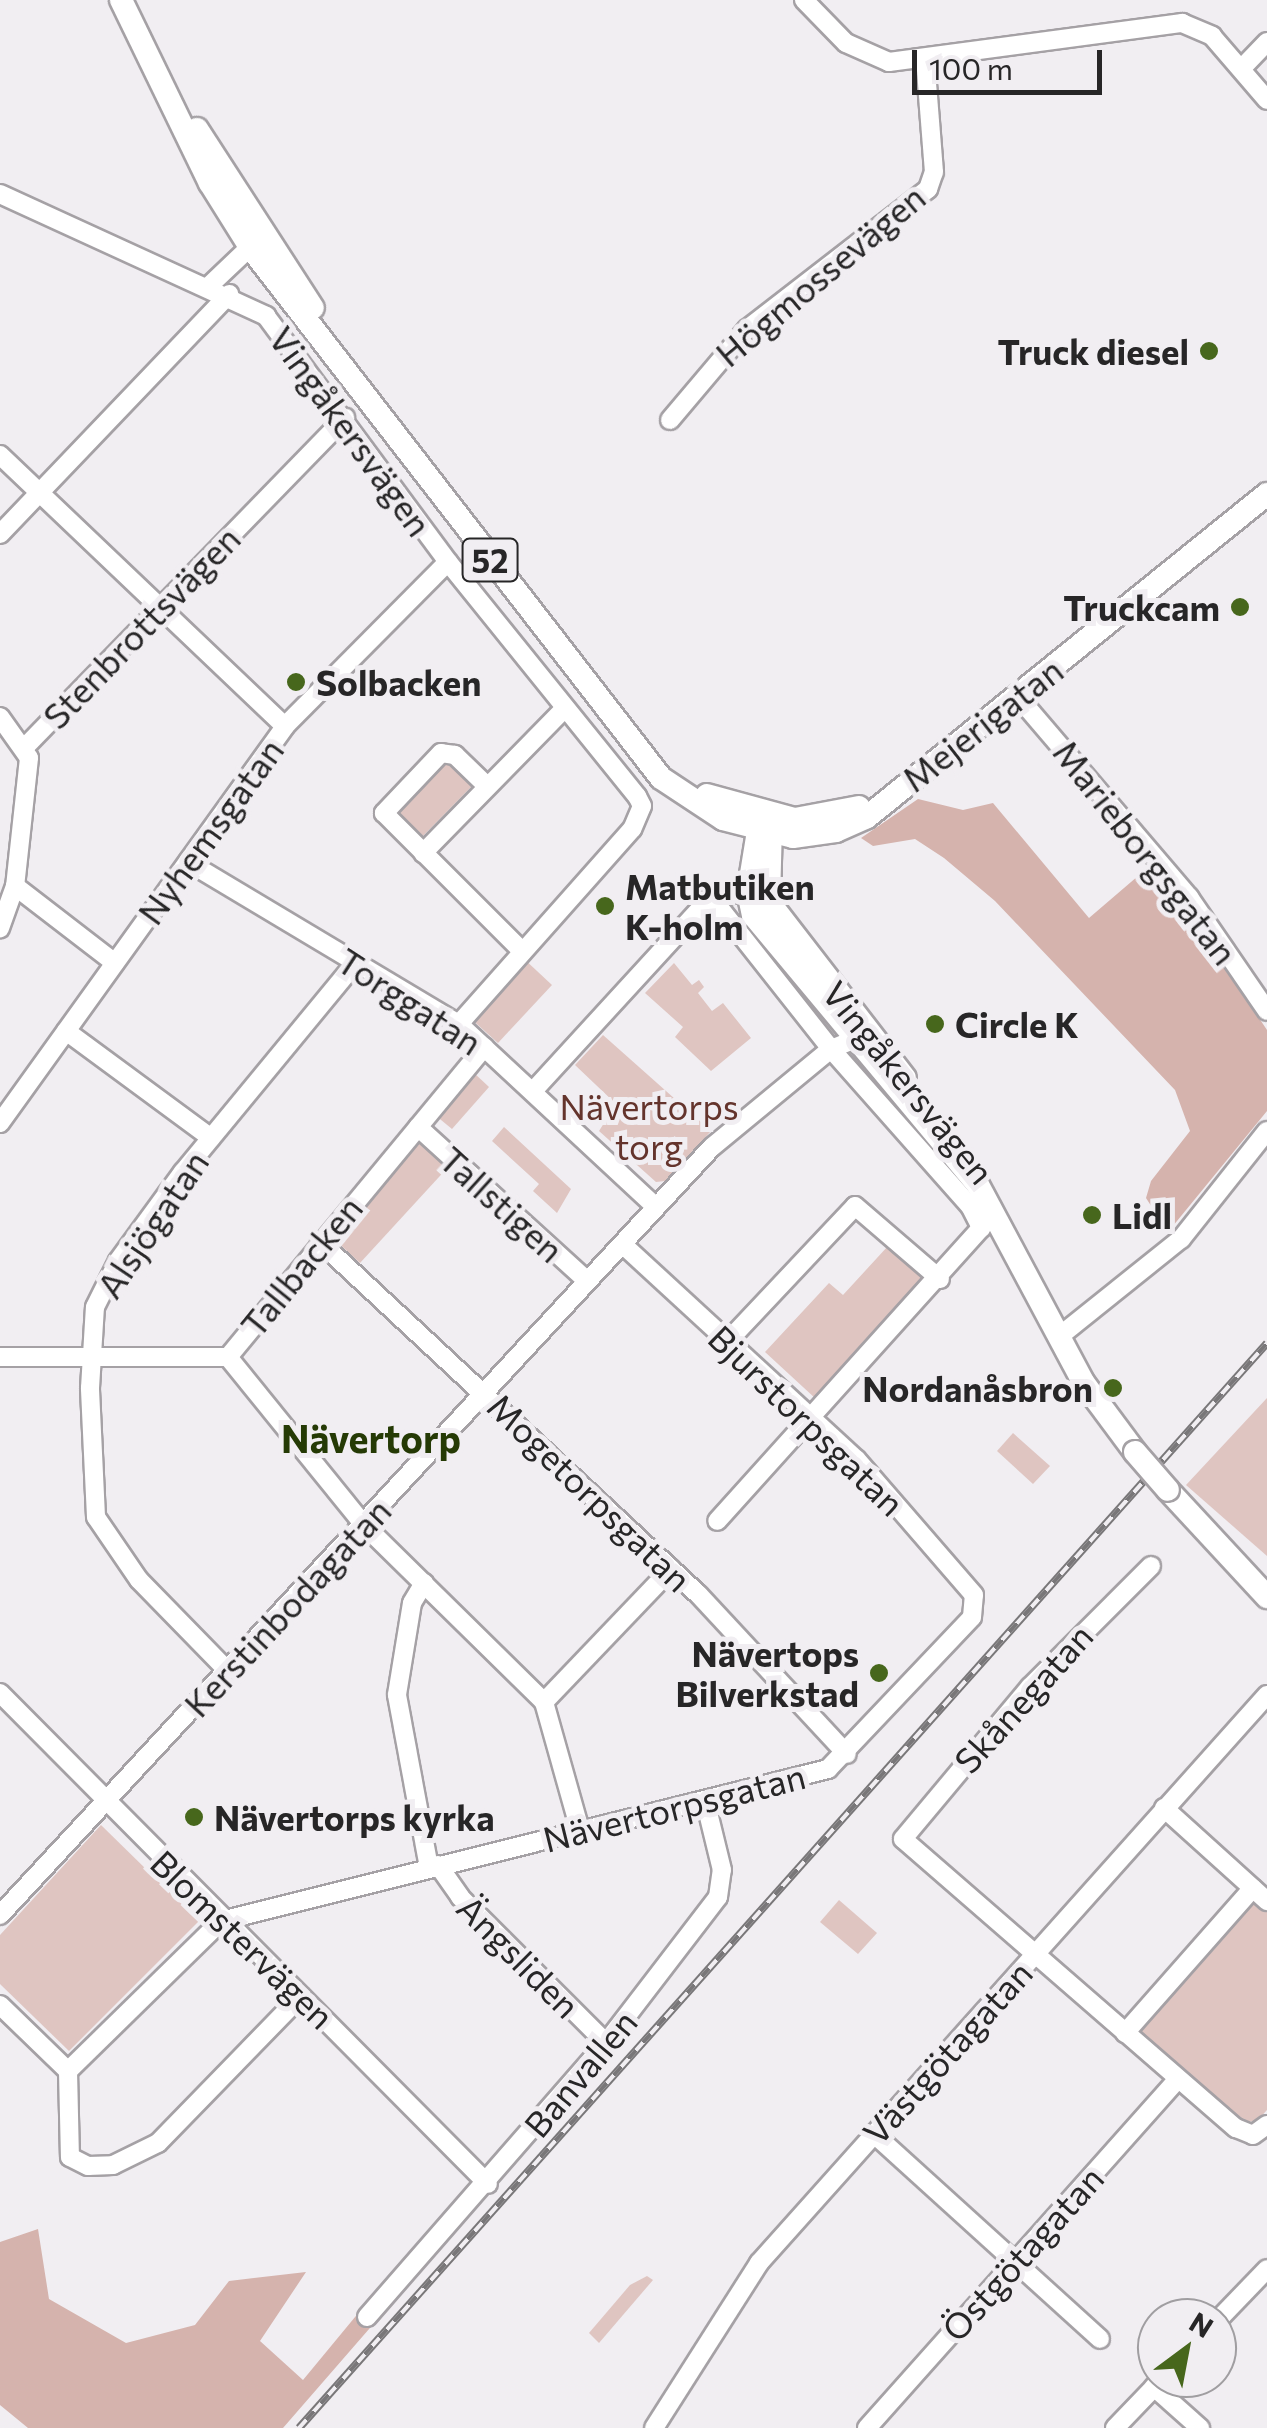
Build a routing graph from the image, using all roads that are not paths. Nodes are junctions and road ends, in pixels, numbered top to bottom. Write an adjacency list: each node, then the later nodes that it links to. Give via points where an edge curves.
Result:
1 (121, 0): 8 (main road, Vingåkersvägen / 52, via 210,183)
2 (804, 0): 4 (street, via 846,43 872,58)
3 (1267, 42): 5 (street)
4 (925, 58): 5 (street, via 1182,23 1212,36); 12 (street, Högmossevägen, via 934,172 928,189 747,329)
5 (1242, 68): 6 (street)
6 (1267, 100)
7 (0, 194): 9 (street, Vingåkersvägen)
8 (259, 242): 9 (street); 25 (main road, Vingåkersvägen / 52, via 380,417 647,757)
9 (210, 286): 10 (street, Vingåkersvägen)
10 (229, 294): 11 (street, Vingåkersvägen, via 282,332); 14 (street)
11 (345, 418): 17 (street, Vingåkersvägen); 18 (street, Stenbrottsvägen)
12 (670, 420)
13 (0, 455): 14 (street)
14 (40, 494): 16 (street); 18 (street)
15 (1267, 494): 19 (main road, Mejerigatan / 52)
16 (0, 534)
17 (448, 562): 20 (street, Vingåkersvägen); 22 (street, Nyhemsgatan)
18 (160, 608): 22 (street); 23 (street, Stenbrottsvägen)
19 (1019, 698): 25 (main road, Mejerigatan / 52, via 882,800); 35 (street, Marieborgsgatan, via 1189,897)
20 (565, 708): 24 (street); 32 (street, Vingåkersvägen, via 637,796 640,817)
21 (0, 716): 23 (street)
22 (285, 726): 27 (street, Nyhemsgatan)
23 (26, 746): 28 (street, Stenbrottsvägen)
24 (487, 786): 26 (street); 26 (street, via 455,756 441,752 399,794 384,814)
25 (767, 827): 29 (main road)
26 (423, 854): 32 (street)
27 (188, 862): 33 (street, Nyhemsgatan); 34 (street, Torggatan)
28 (15, 886): 31 (street, Stenbrottsvägen); 33 (street)
29 (757, 893): 30 (street); 38 (main road, Vingåkersvägen, via 754,914)
30 (711, 898): 40 (street, Vingåkersvägen); 41 (street)
31 (0, 928)
32 (522, 951): 36 (street)
33 (115, 963): 37 (street, Nyhemsgatan)
34 (355, 963): 36 (street, Torggatan); 45 (street, Alsjögatan)
35 (1267, 1010)
36 (460, 1024): 39 (street, Torggatan)
37 (66, 1032): 42 (street, Nyhemsgatan); 45 (street)
38 (861, 1036): 40 (street, Vingåkersvägen); 51 (main road, Vingåkersvägen, via 1003,1202)
39 (484, 1047): 41 (street, Torggatan); 43 (street, Tallbacken)
40 (830, 1049): 46 (street, Kerstinbodagatan, via 727,1132); 49 (street, Vingåkersvägen, via 979,1217 977,1238)
41 (534, 1090): 46 (street, Torggatan)
42 (0, 1123)
43 (418, 1127): 47 (street, Tallbacken); 50 (street, Tallstigen)
44 (1267, 1131): 51 (street, via 1181,1239)
45 (211, 1138): 53 (street, Alsjögatan, via 108,1278 95,1306)
46 (656, 1207): 48 (street, Kerstinbodagatan)
47 (320, 1242): 55 (street, Tallbacken); 56 (street, Mogetorpsgatan)
48 (624, 1246): 50 (street, Kerstinbodagatan); 52 (street, Bjurstorpsgatan)
49 (940, 1279): 52 (street, via 855,1206); 57 (street, Vingåkersvägen)
50 (586, 1280): 56 (street, Kerstinbodagatan)
51 (1062, 1334): 63 (main road, Vingåkersvägen, bridge, via 1084,1382 1135,1452)
52 (728, 1341): 57 (street, Bjurstorpsgatan)
53 (91, 1356): 54 (street, Tallbacken); 55 (street, Tallbacken); 65 (street, Alsjögatan, via 92,1499 103,1533 139,1580)
54 (0, 1357)
55 (228, 1357): 59 (street)
56 (486, 1394): 59 (street, Kerstinbodagatan); 61 (street, Mogetorpsgatan)
57 (812, 1420): 58 (street, Vingåkersvägen); 64 (street, Bjurstorpsgatan, via 935,1548)
58 (717, 1521)
59 (364, 1525): 62 (street); 65 (street, Kerstinbodagatan)
60 (1151, 1566): 78 (street, Skånegatan, via 1064,1650 903,1836)
61 (671, 1568): 68 (street); 69 (street, Mogetorpsgatan)
62 (424, 1583): 68 (street); 74 (street, Ängsliden, via 412,1603 397,1695)
63 (1267, 1593)
64 (976, 1605): 69 (street, Nävertorpsgatan)
65 (226, 1668): 71 (street, Kerstinbodagatan)
66 (0, 1693): 71 (street, Blomstervägen)
67 (1267, 1695): 72 (street, Västgötagatan)
68 (544, 1702): 73 (street)
69 (847, 1754): 70 (street, Nävertorpsgatan, via 828,1769)
70 (705, 1800): 73 (street, Nävertorpsgatan); 82 (street, Banvallen, via 722,1870 718,1897)
71 (107, 1801): 76 (street, Kerstinbodagatan); 77 (street, Blomstervägen)
72 (1164, 1808): 75 (street); 78 (street, Västgötagatan)
73 (580, 1830): 74 (street, Nävertorpsgatan)
74 (434, 1866): 77 (street, Nävertorpsgatan); 82 (street, Ängsliden)
75 (1260, 1894): 81 (street)
76 (0, 1915)
77 (221, 1921): 79 (street, Blomstervägen); 83 (street, Nävertorpsgatan)
78 (1034, 1956): 81 (street); 86 (street, Västgötagatan)
79 (301, 1996): 83 (street, via 158,2142 113,2165 88,2166 70,2157); 87 (street, Blomstervägen)
80 (0, 2005): 83 (street)
81 (1125, 2033): 84 (street)
82 (606, 2043): 87 (street, Banvallen)
83 (68, 2071)
84 (1178, 2079): 85 (street, via 1246,2134); 88 (street, Östgötagatan)
85 (1267, 2125)
86 (874, 2134): 88 (street); 95 (street, Västgötagatan, via 741,2286)
87 (488, 2184): 91 (street, Banvallen)
88 (1014, 2262): 92 (street); 96 (street, Östgötagatan)
89 (1267, 2269): 90 (street)
90 (1237, 2301)
91 (367, 2317)
92 (1100, 2338)
93 (1144, 2398): 97 (street)
94 (1173, 2398): 98 (street)
95 (654, 2428)
96 (867, 2428)
97 (1115, 2428)
98 (1200, 2428)

